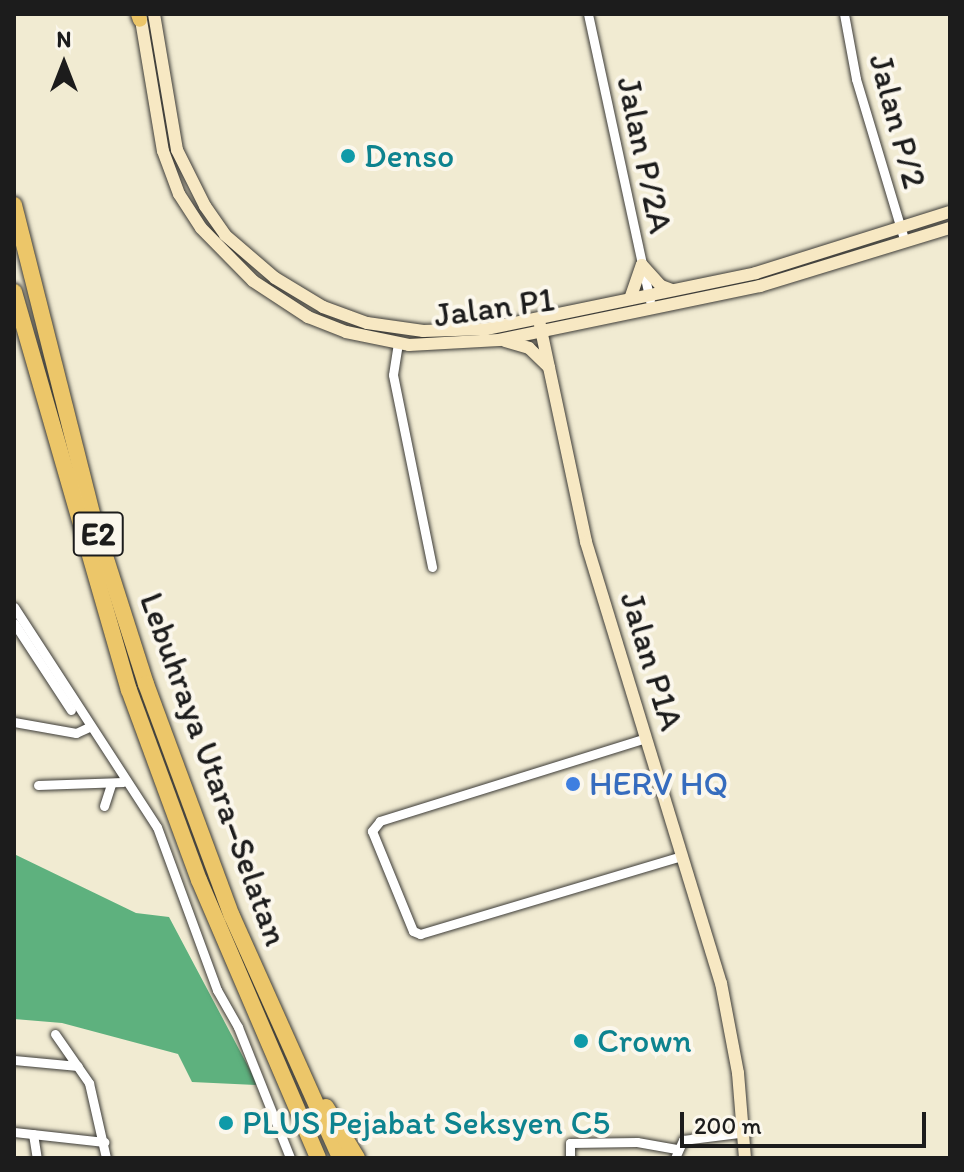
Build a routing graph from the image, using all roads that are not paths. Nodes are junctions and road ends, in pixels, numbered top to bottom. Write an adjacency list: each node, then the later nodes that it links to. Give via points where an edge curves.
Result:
1 (588, 14): 9 (street, Jalan P/2A)
2 (844, 14): 6 (street, Jalan P/2, via 856,79)
3 (143, 15): 14 (main road, Jalan P1, via 187,176 225,235 275,278 341,314 398,328); 17 (main road, Jalan P1, via 163,151 179,194 201,228 253,281 292,308 346,332)
4 (14, 205): 30 (highway, Lebuhraya Utara–Selatan / E2, via 93,518 146,684 208,855)
5 (950, 212): 6 (main road, Jalan P1)
6 (900, 228): 8 (street, Jalan P/2); 10 (main road, Jalan P1, via 756,273)
7 (950, 228): 8 (main road, Jalan P1)
8 (905, 242): 13 (main road, Jalan P1, via 760,286)
9 (642, 265): 10 (main road, via 656,282); 12 (main road); 13 (street, Jalan P/2A)
10 (673, 290): 13 (main road, Jalan P1)
11 (14, 292): 41 (highway, Lebuhraya Utara–Selatan / E2, via 129,690 199,880)
12 (630, 299): 13 (main road, Jalan P1); 14 (main road, Jalan P1)
13 (650, 301): 15 (main road, Jalan P1)
14 (540, 325): 15 (main road, Jalan P1); 16 (main road, Jalan P1); 18 (main road, Jalan P1A)
15 (569, 325): 18 (main road, via 552,344)
16 (499, 340): 17 (main road, Jalan P1, via 463,346); 18 (main road, via 529,348)
17 (398, 343): 19 (street, via 393,375)
18 (549, 367): 23 (main road, Jalan P1A, via 586,542)
19 (432, 567)
20 (15, 616): 22 (street)
21 (14, 722): 22 (street)
22 (88, 730): 24 (street)
23 (646, 738): 28 (main road, Jalan P1A); 28 (street, via 380,821 372,831 413,931 420,934)
24 (123, 782): 25 (street); 40 (street, via 157,827 217,990 238,1027)
25 (111, 784): 26 (street); 27 (street)
26 (38, 785)
27 (104, 806)
28 (682, 856): 34 (main road, Jalan P1A, via 721,983)
29 (55, 1034): 32 (street)
30 (285, 1040): 42 (highway, Lebuhraya Utara–Selatan / E2); 43 (highway)
31 (14, 1060): 32 (street)
32 (78, 1066): 36 (street, via 89,1083)
33 (14, 1132): 35 (street)
34 (746, 1132): 37 (street, via 693,1138); 45 (main road, Jalan P1A)
35 (33, 1134): 36 (street); 38 (street)
36 (104, 1142): 39 (street)
37 (676, 1154): 44 (street, via 637,1142 570,1143)
38 (37, 1158)
39 (106, 1158)
40 (290, 1158)
41 (318, 1158)
42 (340, 1158)
43 (357, 1158)
44 (570, 1158)
45 (745, 1158)

